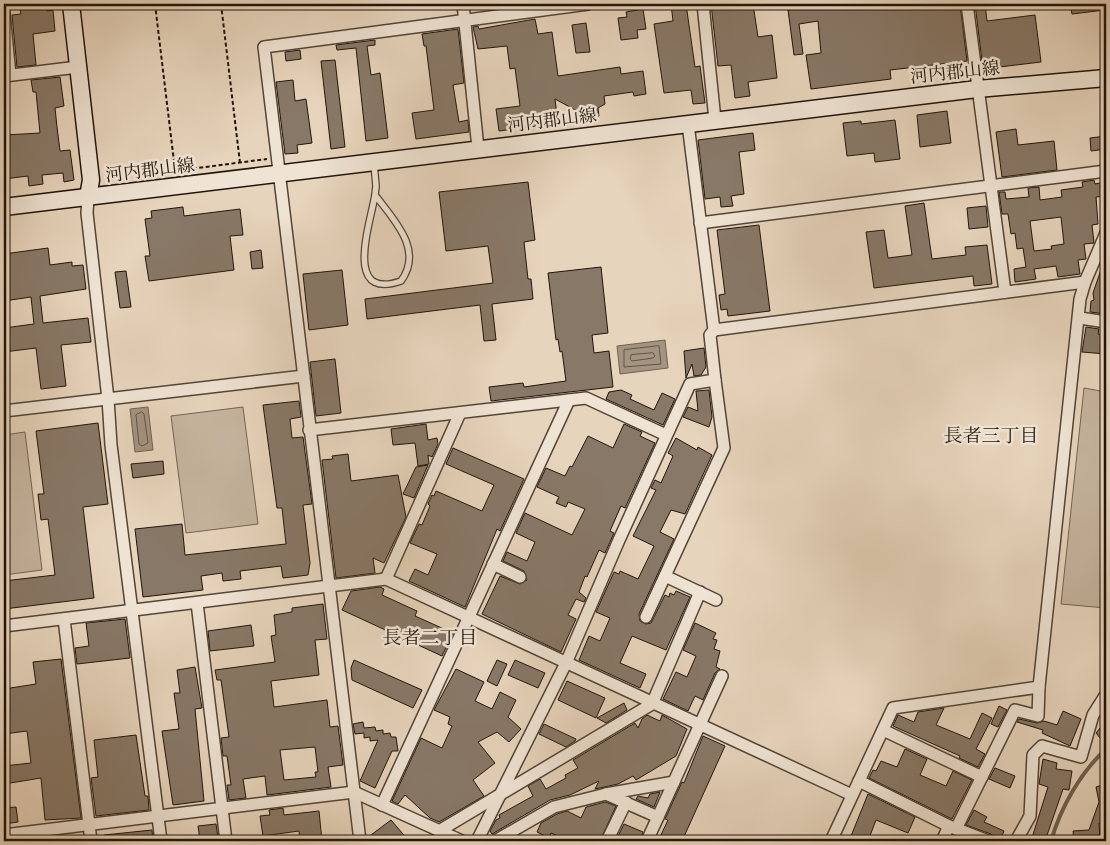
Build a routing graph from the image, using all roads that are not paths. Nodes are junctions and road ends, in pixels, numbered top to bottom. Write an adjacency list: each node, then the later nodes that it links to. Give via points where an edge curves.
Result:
1 (71, 4): 8 (main road)
2 (463, 4): 7 (street)
3 (588, 4): 7 (street)
4 (703, 4): 12 (street)
5 (967, 4): 11 (street)
6 (4, 14): 9 (street)
7 (465, 19): 14 (street); 16 (street, via 264,47)
8 (78, 67): 9 (street); 20 (main road, via 91,180)
9 (7, 75)
10 (1106, 78): 11 (main road, 河内郡山線)
11 (977, 89): 12 (main road, 河内郡山線); 18 (street)
12 (715, 120): 13 (main road, 河内郡山線)
13 (688, 124): 14 (main road, 河内郡山線); 22 (street)
14 (478, 148): 15 (main road, 河内郡山線)
15 (374, 162): 16 (main road, 河内郡山線); 19 (lane)
16 (278, 166): 20 (main road, 河内郡山線); 29 (street)
17 (1106, 171): 18 (street)
18 (990, 185): 22 (street); 25 (street)
19 (375, 195): 19 (lane, via 364,270 372,281 386,286 401,281 409,267 410,256 400,227)
20 (88, 197): 21 (main road, 河内郡山線); 31 (street)
21 (4, 207)
22 (700, 223): 28 (street)
23 (1106, 233): 24 (street)
24 (1085, 282): 25 (street); 26 (street, via 1080,299)
25 (1005, 292): 28 (street)
26 (1080, 318): 27 (street); 52 (street)
27 (1106, 322)
28 (714, 330): 30 (street, via 710,335)
29 (304, 376): 31 (street); 35 (street)
30 (715, 380): 36 (street, via 690,384); 39 (street, via 724,448)
31 (108, 399): 33 (street); 45 (street)
32 (569, 400): 34 (street); 36 (street, via 586,398); 37 (street)
33 (4, 411)
34 (460, 412): 35 (street); 40 (street)
35 (309, 430): 41 (street)
36 (666, 435): 50 (street)
37 (493, 564): 38 (street); 47 (street)
38 (520, 576)
39 (665, 576): 42 (street); 46 (street)
40 (386, 579): 41 (street); 47 (street)
41 (328, 587): 44 (street); 60 (street)
42 (700, 592): 43 (street); 54 (street)
43 (716, 600)
44 (197, 603): 45 (street); 66 (street)
45 (133, 611): 48 (street); 67 (street)
46 (646, 617)
47 (469, 618): 50 (street); 65 (street)
48 (64, 619): 49 (street); 69 (street)
49 (4, 626)
50 (566, 663): 54 (street); 63 (street)
51 (722, 676): 55 (street)
52 (1039, 687): 56 (street, via 893,708); 57 (street, via 1038,716 1015,710)
53 (1105, 696): 85 (street, via 1093,715 1081,757 1042,746 1033,755 1030,816)
54 (652, 704): 55 (street); 63 (street)
55 (698, 725): 59 (street); 62 (street)
56 (883, 730): 57 (street); 58 (street)
57 (982, 777): 70 (street)
58 (859, 781): 62 (street); 70 (street)
59 (674, 782): 61 (street); 68 (street)
60 (354, 792): 65 (street); 66 (street); 76 (street)
61 (606, 794): 64 (street); 79 (street, via 554,807)
62 (852, 795): 82 (street)
63 (498, 796): 71 (street); 78 (street)
64 (626, 802): 68 (street); 80 (street)
65 (382, 805): 71 (street)
66 (222, 808): 67 (street); 75 (street)
67 (157, 816): 69 (street); 74 (street)
68 (658, 817): 81 (street)
69 (88, 824): 72 (street); 73 (street)
70 (952, 828): 83 (street); 84 (street)
71 (439, 831): 77 (street)
72 (4, 835)
73 (90, 841)
74 (161, 841)
75 (226, 841)
76 (360, 841)
77 (462, 841)
78 (477, 841)
79 (495, 841)
80 (607, 841)
81 (647, 841)
82 (831, 841)
83 (942, 841)
84 (988, 841)
85 (1016, 841)

